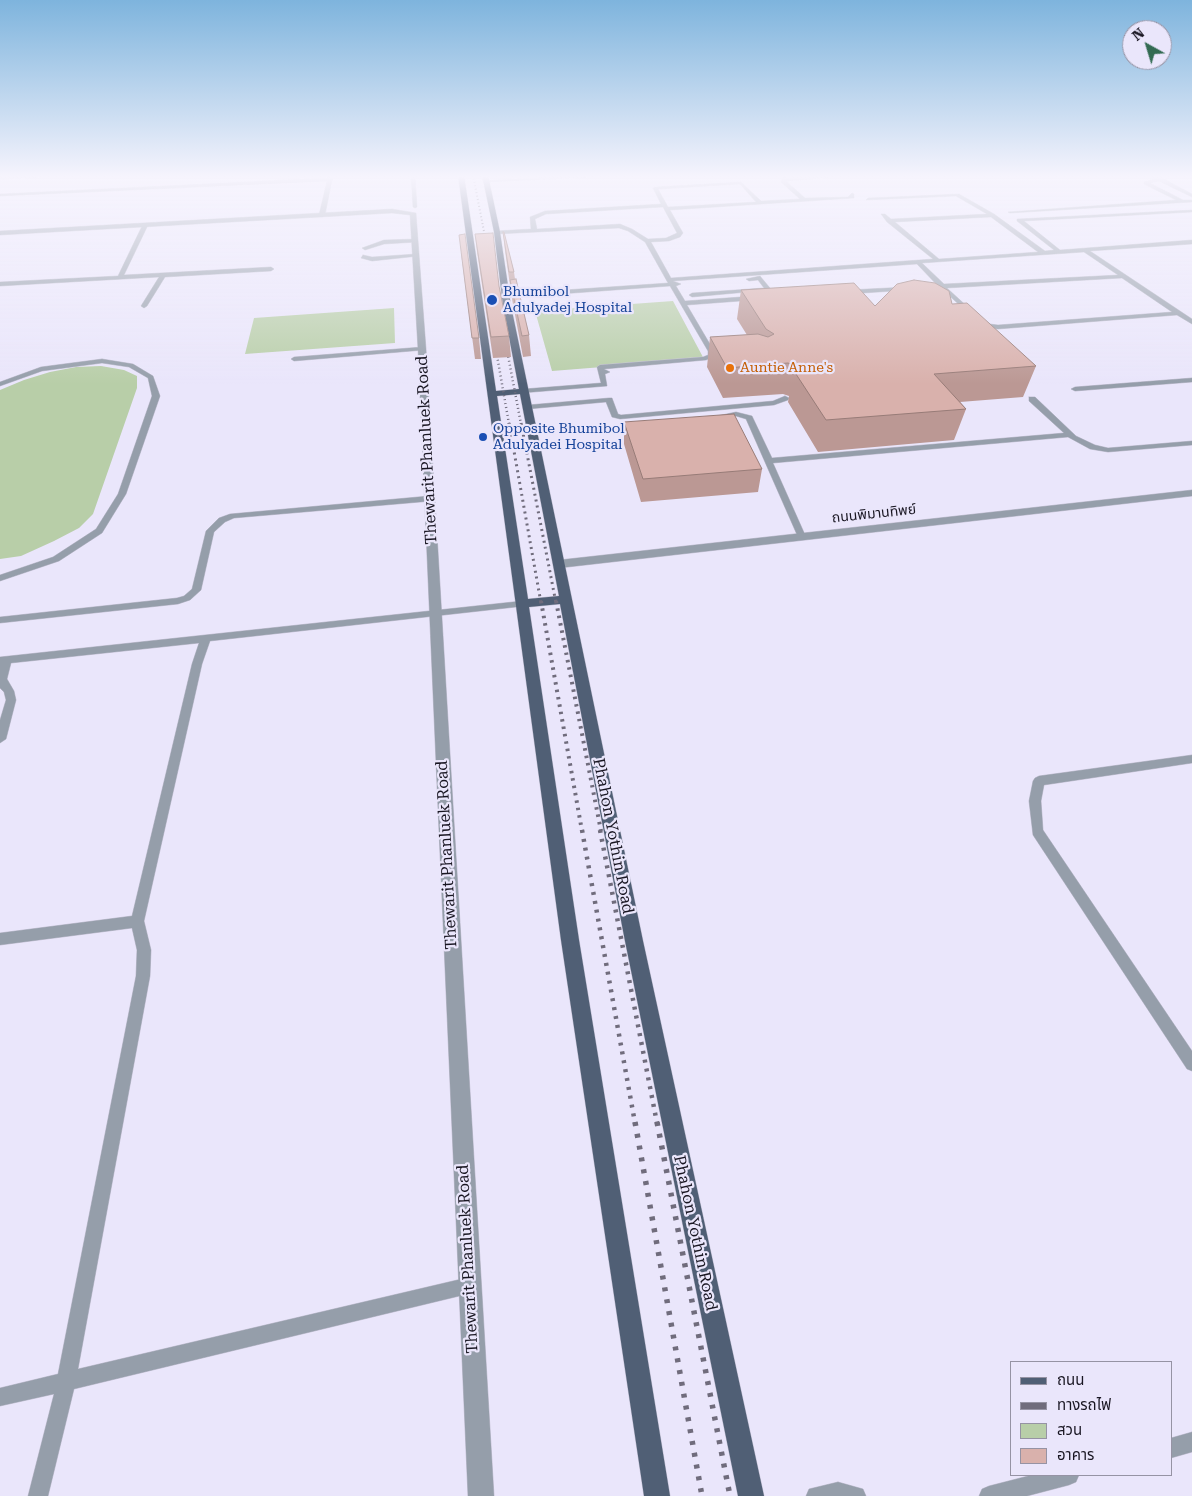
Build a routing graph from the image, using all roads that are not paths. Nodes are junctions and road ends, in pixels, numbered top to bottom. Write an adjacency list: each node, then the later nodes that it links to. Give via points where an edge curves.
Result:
1 (136, 245): 23 (lane)
2 (375, 245): 12 (lane)
3 (397, 245): 13 (lane)
4 (416, 245): 13 (street, Thewarit Phanluek Road)
5 (471, 245): 46 (main road)
6 (499, 245): 31 (main road, Phahon Yothin Road)
7 (649, 245): 24 (lane)
8 (918, 245): 18 (lane)
9 (1032, 245): 16 (lane)
10 (1050, 245): 15 (lane)
11 (1154, 245): 14 (lane)
12 (365, 248)
13 (416, 249): 17 (lane, via 372,259); 37 (street, Thewarit Phanluek Road)
14 (1085, 250): 15 (lane); 22 (lane)
15 (1059, 252): 16 (lane)
16 (1044, 253): 18 (lane)
17 (363, 257)
18 (938, 261): 19 (lane)
19 (918, 262): 24 (lane); 26 (lane)
20 (271, 268): 21 (lane)
21 (164, 274): 23 (lane); 34 (lane)
22 (1123, 276): 26 (lane); 35 (lane)
23 (120, 277): 25 (lane)
24 (671, 282): 30 (lane); 30 (lane, via 760,278 768,289); 31 (lane)
25 (0, 284)
26 (942, 286): 28 (lane); 35 (lane, via 988,326)
27 (912, 288): 29 (lane)
28 (922, 288)
29 (842, 293)
30 (679, 295): 33 (lane)
31 (505, 296): 45 (main road, Phahon Yothin Road)
32 (763, 298): 33 (lane)
33 (684, 303): 40 (lane, via 712,351 711,356 600,367)
34 (144, 306)
35 (1178, 313): 36 (lane)
36 (1192, 322)
37 (422, 349): 38 (lane); 56 (street, Thewarit Phanluek Road)
38 (294, 359)
39 (715, 363): 40 (lane)
40 (601, 372): 43 (lane)
41 (1192, 380): 44 (lane)
42 (0, 384): 59 (lane, via 40,369 102,361 130,365 151,377 156,396 122,494 99,531 56,559)
43 (605, 386): 45 (lane); 49 (lane)
44 (1076, 390)
45 (524, 391): 46 (main road); 50 (main road, Phahon Yothin Road)
46 (491, 394): 61 (main road)
47 (785, 398): 51 (lane, via 774,403)
48 (1032, 399): 52 (lane)
49 (609, 400): 50 (lane); 51 (lane)
50 (528, 407): 58 (main road, Phahon Yothin Road)
51 (615, 415): 54 (lane, via 619,426 736,414 744,416 749,418)
52 (1070, 435): 53 (lane, via 1108,450); 54 (lane)
53 (1192, 442)
54 (769, 461): 57 (lane)
55 (1192, 493): 57 (street, ถนนพิมานทิพย์)
56 (428, 499): 62 (street, Thewarit Phanluek Road); 63 (lane, via 233,516 222,520 210,532 196,590 187,598)
57 (802, 537): 58 (street, ถนนพิมานทิพย์)
58 (559, 564): 60 (main road, Phahon Yothin Road)
59 (0, 578)
60 (566, 599): 61 (main road); 80 (main road, Phahon Yothin Road, via 634,942)
61 (522, 604): 62 (lane); 79 (main road, via 570,940)
62 (434, 614): 64 (lane); 71 (street, Thewarit Phanluek Road)
63 (0, 620)
64 (206, 638): 65 (lane); 68 (lane, via 197,664)
65 (4, 660): 66 (lane, via 2,679 11,700)
66 (0, 739)
67 (1192, 759): 70 (lane, via 1039,781 1034,801 1038,831)
68 (137, 921): 69 (lane); 72 (lane, via 144,950 143,976)
69 (0, 939)
70 (1192, 1064)
71 (470, 1286): 72 (lane); 78 (street, Thewarit Phanluek Road)
72 (66, 1382): 73 (lane); 77 (lane)
73 (0, 1397)
74 (1192, 1442): 75 (lane)
75 (1172, 1448)
76 (1065, 1476): 83 (lane)
77 (38, 1496)
78 (481, 1496)
79 (657, 1496)
80 (751, 1496)
81 (816, 1496): 82 (lane, via 838,1492)
82 (856, 1496)
83 (989, 1496)

